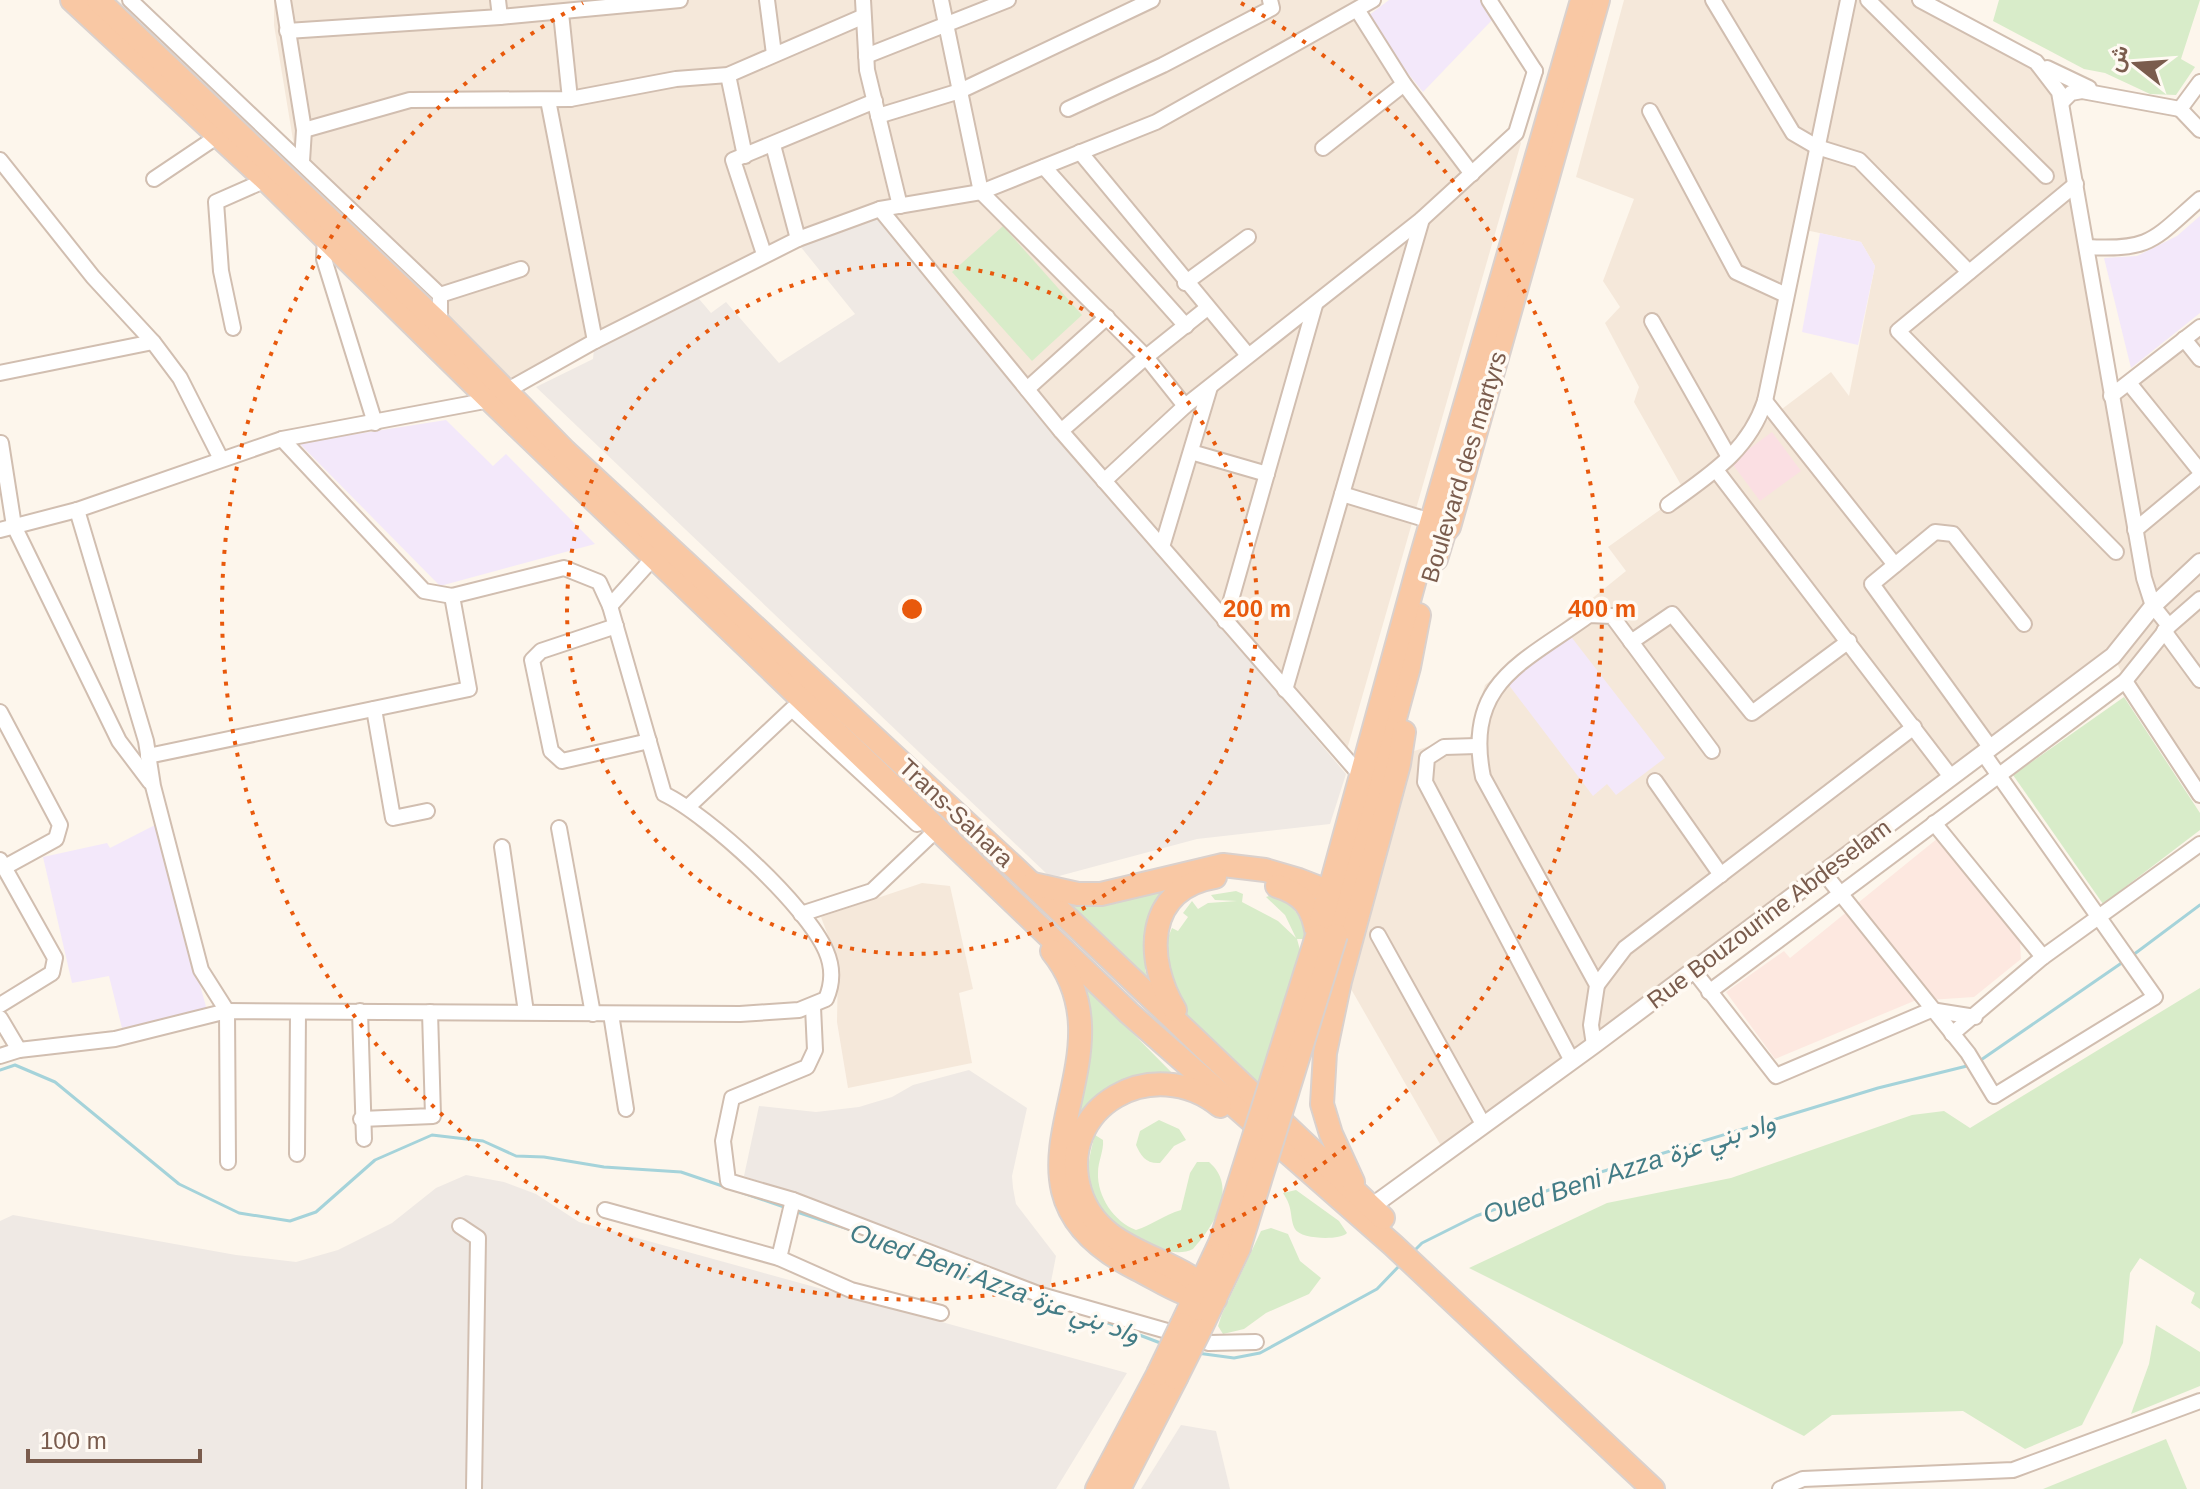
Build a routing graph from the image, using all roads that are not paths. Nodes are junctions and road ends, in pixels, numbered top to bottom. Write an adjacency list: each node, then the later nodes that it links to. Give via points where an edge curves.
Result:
1 (72, 0): 46 (highway)
2 (98, 0): 79 (highway)
3 (130, 0): 53 (street)
4 (283, 0): 26 (street)
5 (498, 0): 23 (street)
6 (680, 0): 22 (street)
7 (767, 0): 27 (street)
8 (863, 0): 24 (street)
9 (941, 0): 25 (street)
10 (1008, 0): 25 (street)
11 (1152, 0): 35 (street)
12 (1270, 0): 41 (street, via 1272,8)
13 (1373, 0): 21 (street)
14 (1489, 0): 31 (street)
15 (1582, 0): 30 (highway, Boulevard des martyrs)
16 (1598, 0): 30 (highway, Boulevard des martyrs)
17 (1713, 0): 48 (street, via 1793,133)
18 (1848, 0): 48 (street)
19 (1868, 0): 56 (street)
20 (1920, 0): 29 (street)
21 (1358, 11): 34 (street); 50 (street, via 1156,122)
22 (561, 13): 23 (street); 37 (street)
23 (500, 17): 26 (street)
24 (862, 17): 27 (street); 28 (street)
25 (948, 26): 28 (street); 35 (street)
26 (287, 31): 44 (street)
27 (774, 54): 32 (street)
28 (866, 56): 40 (street)
29 (2036, 62): 36 (street); 39 (street, via 2050,75)
30 (1570, 70): 31 (street); 111 (highway, Boulevard des martyrs); 129 (highway, Boulevard des martyrs)
31 (1535, 71): 55 (street, via 1516,133)
32 (728, 75): 37 (street); 51 (street)
33 (2200, 82): 42 (street)
34 (1404, 84): 49 (street); 55 (street)
35 (960, 91): 40 (street); 60 (street)
36 (2104, 94): 39 (street, via 2071,93); 42 (street)
37 (570, 99): 38 (street)
38 (548, 100): 44 (street, via 410,100); 84 (street)
39 (2062, 102): 59 (street)
40 (877, 108): 47 (street); 62 (street)
41 (1068, 109)
42 (2180, 109): 45 (street)
43 (1650, 111): 74 (street, via 1736,272)
44 (304, 130): 53 (street)
45 (2200, 130)
46 (218, 136): 57 (street); 58 (highway)
47 (773, 145): 51 (street); 67 (street)
48 (1817, 147): 71 (street, via 1859,160); 74 (street)
49 (1323, 148)
50 (1080, 152): 54 (street); 72 (street)
51 (745, 156): 69 (street, via 733,160)
52 (0, 160): 85 (street, via 93,277)
53 (302, 161): 73 (street)
54 (1044, 167): 60 (street); 80 (street)
55 (1472, 174): 64 (street)
56 (2046, 176)
57 (154, 179)
58 (266, 180): 65 (highway); 82 (street, via 216,202 221,271)
59 (2076, 184): 68 (street); 71 (street)
60 (981, 192): 62 (street); 77 (street)
61 (2200, 199): 68 (street, via 2156,238 2128,250)
62 (900, 206): 63 (street)
63 (880, 209): 67 (street); 92 (street)
64 (1422, 219): 75 (street); 108 (street)
65 (325, 237): 93 (highway); 97 (street, via 324,259)
66 (1248, 237): 72 (street)
67 (798, 239): 69 (street)
68 (2087, 247): 94 (street)
69 (764, 254): 84 (street)
70 (521, 269): 73 (street)
71 (1969, 272): 115 (street, via 1898,331)
72 (1185, 283): 76 (street)
73 (440, 295): 79 (street)
74 (1786, 295): 95 (street)
75 (1315, 305): 86 (street); 105 (street)
76 (1206, 309): 80 (street); 86 (street)
77 (1107, 317): 87 (street); 92 (street)
78 (1652, 321): 102 (street)
79 (440, 324): 93 (highway)
80 (1186, 326): 87 (street)
81 (2200, 327): 83 (street)
82 (233, 328)
83 (2184, 339): 88 (street); 90 (street)
84 (595, 341): 93 (street)
85 (153, 342): 89 (street); 103 (street, via 180,378)
86 (1247, 354): 91 (street)
87 (1146, 357): 96 (street); 98 (street)
88 (2200, 359)
89 (0, 373)
90 (2129, 383): 94 (street); 106 (street)
91 (1210, 386): 96 (street); 101 (street)
92 (1027, 389): 98 (street)
93 (500, 395): 97 (street); 116 (highway); 158 (highway, Trans-Sahara)
94 (2111, 396): 113 (street)
95 (1765, 401): 102 (street, via 1756,429); 118 (street)
96 (1185, 406): 107 (street)
97 (375, 423): 99 (street)
98 (1061, 431): 107 (street)
99 (282, 439): 103 (street); 119 (street, via 424,591)
100 (1, 443): 112 (street)
101 (1191, 452): 105 (street); 114 (street)
102 (1729, 457): 104 (street)
103 (221, 459): 110 (street)
104 (1716, 470): 109 (street); 127 (street)
105 (1267, 474): 123 (street)
106 (2200, 474): 113 (street)
107 (1104, 481): 114 (street)
108 (1342, 494): 111 (street); 132 (street)
109 (1668, 505)
110 (77, 510): 112 (street); 140 (street)
111 (1431, 521): 142 (highway, Boulevard des martyrs)
112 (7, 528): 145 (street, via 119,741)
113 (2135, 530): 122 (street)
114 (1162, 547): 123 (street)
115 (2116, 552)
116 (654, 557): 121 (street); 161 (highway)
117 (2200, 562): 122 (street, Rue Bouzourine Abdeselam)
118 (1895, 565): 124 (street, via 1935,532 1953,534); 138 (street, via 1872,584)
119 (452, 596): 121 (street, via 564,568 599,582); 133 (street, via 469,689)
120 (2200, 599): 126 (street)
121 (610, 606): 125 (street)
122 (2153, 606): 126 (street); 138 (street, Rue Bouzourine Abdeselam, via 2113,656)
123 (1225, 621): 132 (street)
124 (2024, 624)
125 (616, 626): 136 (street); 136 (street, via 541,651 532,660 551,751 562,761)
126 (2167, 629): 130 (street); 131 (street)
127 (1849, 641): 128 (street, via 1752,713 1672,614); 135 (street)
128 (1631, 642): 137 (street, via 1612,616 1589,615 1496,684); 139 (street)
129 (1409, 667): 162 (highway, Boulevard des martyrs); 197 (highway, via 1399,764 1325,1053 1322,1104 1331,1134)
130 (2200, 680)
131 (2125, 681): 141 (street); 146 (street)
132 (1285, 690): 142 (street)
133 (374, 709): 140 (street); 148 (street, via 393,818)
134 (0, 712): 155 (street, via 60,825 56,839)
135 (1914, 727): 143 (street); 157 (street)
136 (649, 741): 147 (street, via 664,794)
137 (1477, 746): 169 (street, via 1483,777); 188 (street, via 1444,747 1427,758 1425,782)
138 (1987, 750): 141 (street); 143 (street, Rue Bouzourine Abdeselam)
139 (1712, 751)
140 (148, 756): 145 (street)
141 (1999, 775): 149 (street); 164 (street)
142 (1362, 777): 154 (highway, Boulevard des martyrs)
143 (1951, 777): 156 (street, Rue Bouzourine Abdeselam)
144 (1655, 781): 157 (street)
145 (153, 786): 174 (street, via 201,970)
146 (2200, 795)
147 (689, 806): 151 (street, via 792,709); 163 (street, via 721,831)
148 (427, 811)
149 (1934, 823): 160 (street); 167 (street)
150 (559, 828): 179 (street)
151 (930, 836): 161 (street, via 995,897); 163 (street, via 872,891)
152 (2200, 844): 164 (street)
153 (502, 847): 178 (street)
154 (1340, 852): 159 (highway); 162 (highway, Boulevard des martyrs)
155 (2, 863): 171 (street, via 55,966)
156 (1824, 873): 160 (street); 168 (street, Rue Bouzourine Abdeselam)
157 (1721, 875): 169 (street, via 1625,948)
158 (1032, 884): 159 (highway, via 1101,894 1223,865 1265,870); 184 (highway, Trans-Sahara)
159 (1299, 886): 162 (highway); 166 (highway); 184 (highway, via 1224,876 1202,880 1173,900 1161,916 1153,941 1155,966 1161,987)
160 (1840, 894): 170 (street); 173 (street)
161 (1009, 897): 191 (highway); 205 (highway, via 1068,974 1082,1019 1081,1048 1060,1145 1060,1179 1072,1212 1119,1260)
162 (1335, 899): 166 (highway)
163 (801, 914): 172 (street, via 826,951 832,975 826,999)
164 (2099, 916): 167 (street); 183 (street, via 2155,997 1994,1096)
165 (1378, 935): 192 (street)
166 (1326, 936): 201 (highway, bridge)
167 (2043, 957): 181 (street)
168 (1694, 971): 170 (street); 185 (street, Rue Bouzourine Abdeselam)
169 (1597, 985): 185 (street)
170 (1709, 992): 173 (street, via 1776,1076)
171 (0, 1005)
172 (813, 1007): 180 (street, via 740,1014); 196 (street, via 815,1050 807,1067 732,1098 723,1141 728,1181)
173 (1931, 1010): 181 (street); 183 (street)
174 (227, 1011): 176 (street); 186 (street, via 115,1039); 195 (street)
175 (360, 1011): 176 (street); 177 (street); 190 (street)
176 (298, 1012): 194 (street)
177 (430, 1012): 178 (street); 190 (street, via 433,1116)
178 (526, 1012): 179 (street)
179 (593, 1014): 180 (street)
180 (611, 1014): 189 (street)
181 (1975, 1017): 183 (street)
182 (0, 1018): 186 (street)
183 (1952, 1034)
184 (1190, 1035): 197 (highway, Trans-Sahara)
185 (1594, 1045): 188 (street, Rue Bouzourine Abdeselam)
186 (19, 1050): 187 (street)
187 (0, 1056)
188 (1572, 1061): 192 (street, Rue Bouzourine Abdeselam)
189 (626, 1109)
190 (361, 1119): 193 (street)
191 (1250, 1123): 200 (highway); 204 (highway, via 1205,1097 1145,1083 1111,1098 1086,1128 1078,1159 1086,1205 1131,1250)
192 (1483, 1124): 197 (street, Rue Bouzourine Abdeselam)
193 (364, 1139)
194 (297, 1154)
195 (228, 1162)
196 (793, 1200): 202 (street); 207 (street, via 1041,1295 1209,1343)
197 (1366, 1202): 200 (highway, Trans-Sahara)
198 (605, 1210): 202 (street)
199 (460, 1226): 210 (street, via 478,1238)
200 (1398, 1241): 203 (highway)
201 (1230, 1244): 204 (highway, via 1196,1260); 205 (highway)
202 (779, 1258): 206 (street, via 851,1290)
203 (1424, 1265): 213 (highway); 214 (highway)
204 (1166, 1266): 205 (highway)
205 (1203, 1293): 208 (highway, bridge)
206 (941, 1313)
207 (1256, 1342)
208 (1167, 1376): 211 (highway); 212 (highway)
209 (2200, 1401): 215 (street, via 2013,1470 1803,1479)
210 (474, 1489)
211 (1097, 1489)
212 (1119, 1489)
213 (1653, 1489)
214 (1671, 1489)
215 (1780, 1489)

